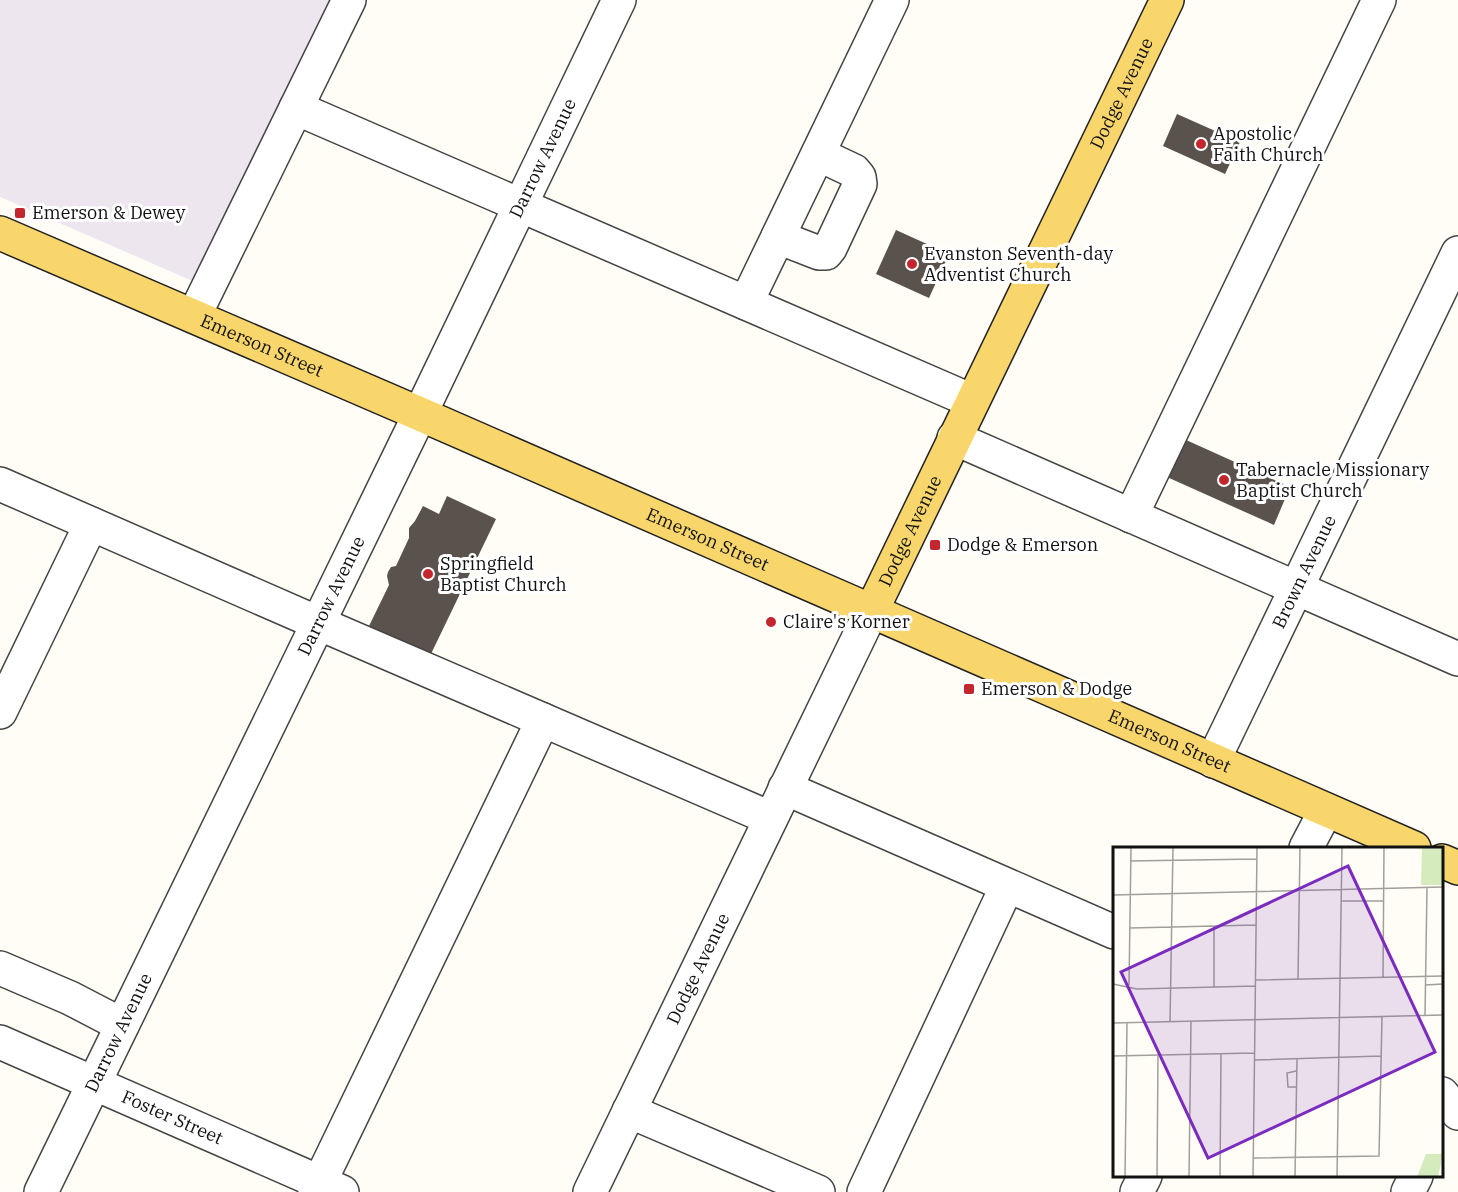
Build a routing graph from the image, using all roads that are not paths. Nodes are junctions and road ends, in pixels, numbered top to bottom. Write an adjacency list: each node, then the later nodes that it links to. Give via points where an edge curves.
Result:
1 (350, 0): 6 (street)
2 (619, 0): 8 (street, Darrow Avenue)
3 (892, 0): 7 (street)
4 (1167, 0): 14 (main road, Dodge Avenue)
5 (1379, 0): 18 (street)
6 (296, 108): 8 (street); 13 (street)
7 (818, 154): 10 (street); 10 (street, via 855,171 860,184 830,248 819,253)
8 (520, 205): 12 (street); 15 (street, Darrow Avenue)
9 (0, 233): 13 (main road, Emerson Street)
10 (778, 237): 12 (street)
11 (1458, 253): 20 (street, Brown Avenue)
12 (746, 303): 14 (street)
13 (194, 316): 15 (main road, Emerson Street)
14 (972, 401): 16 (main road, Dodge Avenue)
15 (420, 414): 21 (main road, Emerson Street); 22 (street, Darrow Avenue)
16 (954, 438): 18 (street); 21 (main road, Dodge Avenue)
17 (0, 484): 19 (street)
18 (1131, 516): 20 (street)
19 (91, 524): 22 (street); 24 (street)
20 (1295, 588): 23 (street); 26 (street, Brown Avenue)
21 (871, 612): 26 (main road, Emerson Street); 27 (street, Dodge Avenue)
22 (318, 623): 25 (street); 37 (street, Darrow Avenue)
23 (1458, 659)
24 (0, 712)
25 (543, 720): 29 (street); 43 (street)
26 (1213, 760): 28 (main road, Emerson Street)
27 (785, 788): 29 (street, Dodge Avenue); 34 (street)
28 (1326, 810): 30 (street); 31 (main road, Emerson Street)
29 (770, 818): 40 (street, Dodge Avenue)
30 (1307, 847)
31 (1409, 847)
32 (1443, 861): 33 (main road)
33 (1458, 868)
34 (1007, 885): 35 (street); 47 (street)
35 (1113, 932)
36 (0, 968): 37 (street)
37 (122, 1025): 39 (street, Darrow Avenue)
38 (0, 1042): 39 (street, Foster Street)
39 (95, 1083): 43 (street, Foster Street); 44 (street, Darrow Avenue)
40 (629, 1111): 45 (street, Dodge Avenue); 46 (street)
41 (1144, 1177): 48 (street)
42 (1416, 1177): 49 (street)
43 (326, 1189)
44 (41, 1192)
45 (590, 1192)
46 (818, 1192)
47 (864, 1192)
48 (1137, 1192)
49 (1408, 1192)

